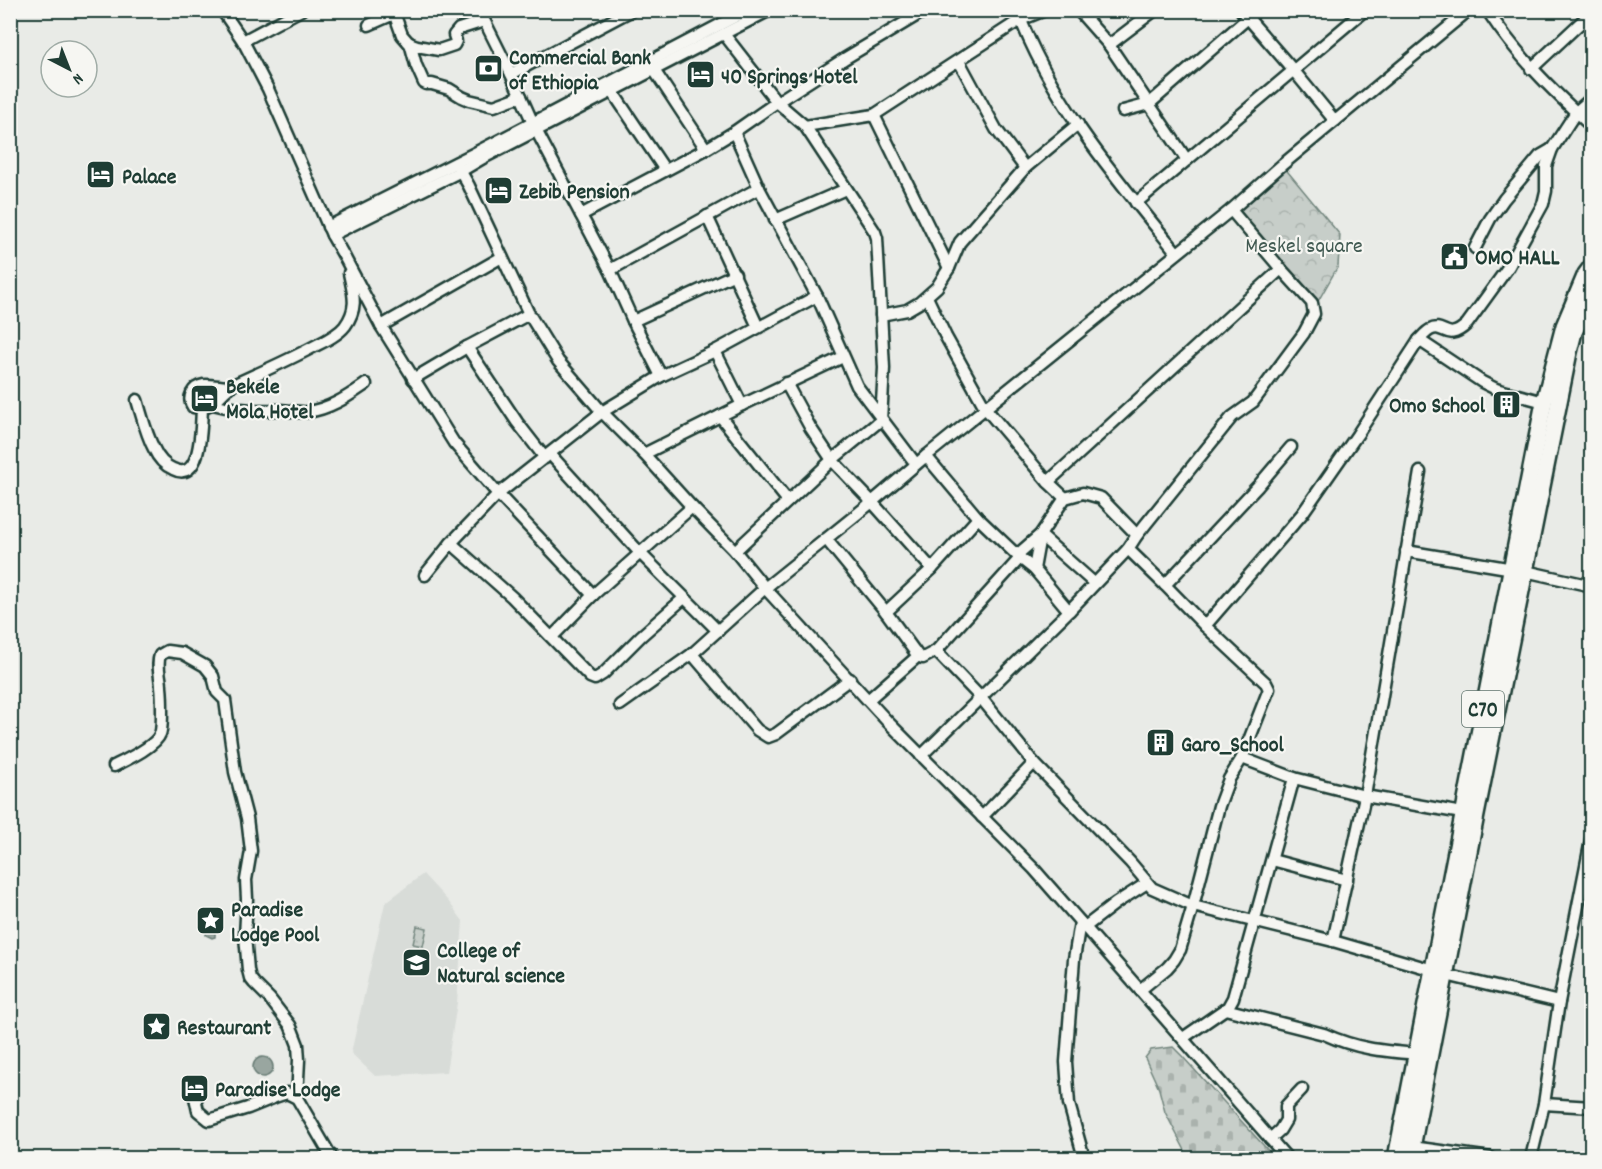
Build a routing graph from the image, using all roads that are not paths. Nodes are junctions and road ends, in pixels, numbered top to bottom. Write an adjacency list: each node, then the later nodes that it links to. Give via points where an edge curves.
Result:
1 (222, 10): 22 (street)
2 (301, 10): 22 (street)
3 (632, 10): 29 (street)
4 (748, 10): 17 (street)
5 (770, 10): 21 (street)
6 (926, 10): 33 (street)
7 (1045, 10): 18 (street)
8 (1078, 10): 24 (street)
9 (1155, 10): 24 (street)
10 (1257, 10): 16 (street)
11 (1365, 10): 28 (street)
12 (1469, 10): 38 (street)
13 (1487, 10): 26 (street)
14 (394, 12): 20 (street); 23 (street, via 402,35)
15 (1592, 12): 26 (street)
16 (1244, 14): 28 (street); 34 (street)
17 (727, 15): 40 (street)
18 (1019, 15): 25 (street); 39 (street, via 1046,76)
19 (482, 16): 23 (street, via 459,29 454,45 439,50); 29 (street)
20 (369, 25)
21 (724, 34): 27 (street); 33 (street)
22 (243, 41): 57 (street, via 268,88)
23 (410, 43): 31 (street, via 426,84 494,106)
24 (1109, 45): 34 (street)
25 (959, 61): 37 (street); 48 (street, via 996,129)
26 (1531, 69): 36 (street)
27 (654, 70): 30 (street); 44 (street)
28 (1294, 70): 38 (street); 46 (street)
29 (512, 74): 31 (street)
30 (612, 91): 40 (street); 49 (street)
31 (521, 96): 40 (street)
32 (1592, 98): 36 (street)
33 (777, 102): 41 (street); 43 (street)
34 (1149, 104): 35 (street); 46 (street)
35 (1123, 111)
36 (1576, 112): 42 (street); 45 (street)
37 (874, 115): 41 (street); 63 (street)
38 (1335, 121): 53 (street)
39 (1078, 124): 48 (street); 52 (street)
40 (535, 126): 47 (street); 54 (street)
41 (805, 126): 51 (street)
42 (1592, 127)
43 (734, 132): 44 (street); 50 (street)
44 (706, 148): 49 (street)
45 (1552, 149): 58 (street, via 1540,156 1504,199); 75 (street, via 1546,166 1543,204 1509,266 1460,332 1453,334 1436,328)
46 (1186, 160): 52 (street)
47 (458, 167): 57 (street); 60 (street)
48 (1025, 168): 63 (street, via 960,242)
49 (665, 170): 54 (street)
50 (759, 188): 55 (street); 56 (street)
51 (846, 189): 56 (street); 71 (street, via 877,238)
52 (1136, 203): 59 (street)
53 (1231, 210): 59 (street); 64 (street)
54 (581, 215): 65 (street)
55 (707, 216): 65 (street); 66 (street)
56 (776, 220): 68 (street)
57 (330, 231): 61 (street)
58 (1475, 248)
59 (1177, 253): 89 (street)
60 (502, 257): 70 (street); 73 (street)
61 (345, 258): 73 (street); 83 (street, via 355,302 345,326 292,358)
62 (1592, 266): 85 (highway, C70, via 1564,326)
63 (949, 268): 69 (street)
64 (1281, 269): 100 (street); 108 (street, via 1312,303 1314,314 1304,333 1253,402 1232,417)
65 (610, 270): 72 (street)
66 (735, 274): 72 (street); 74 (street)
67 (1592, 295): 118 (highway, C70, via 1569,352)
68 (817, 296): 74 (street); 78 (street)
69 (927, 297): 71 (street, via 906,310); 89 (street)
70 (529, 314): 76 (street); 90 (street, via 558,361)
71 (880, 315): 92 (street, via 884,368)
72 (633, 321): 79 (street)
73 (381, 326): 80 (street)
74 (759, 327): 77 (street)
75 (1419, 340): 85 (street, via 1496,389); 128 (street, via 1302,514)
76 (467, 347): 80 (street); 95 (street, via 517,422)
77 (715, 351): 79 (street); 87 (street)
78 (843, 357): 81 (street); 92 (street)
79 (661, 376): 90 (street)
80 (413, 379): 101 (street, via 454,442)
81 (786, 383): 87 (street); 97 (street)
82 (366, 384): 86 (street, via 341,402 308,412 257,411)
83 (230, 387): 86 (street); 88 (street, via 204,385 194,390 189,402)
84 (137, 400): 88 (street, via 154,450 165,465 176,471 192,467 195,460)
85 (1544, 402): 118 (highway, C70)
86 (213, 404): 88 (street)
87 (742, 405): 91 (street)
88 (202, 408)
89 (986, 409): 96 (street); 100 (street)
90 (602, 412): 94 (street); 95 (street)
91 (720, 416): 94 (street); 103 (street)
92 (881, 420): 97 (street); 98 (street)
93 (1291, 447): 121 (street)
94 (644, 454): 105 (street)
95 (548, 456): 101 (street); 114 (street)
96 (926, 456): 98 (street); 106 (street)
97 (832, 460): 103 (street); 104 (street)
98 (916, 465): 104 (street)
99 (1420, 472): 113 (street)
100 (1048, 482): 102 (street)
101 (498, 494): 110 (street); 124 (street)
102 (1065, 498): 107 (street); 108 (street, via 1083,493 1101,498)
103 (788, 501): 112 (street)
104 (872, 502): 109 (street); 116 (street)
105 (692, 507): 112 (street); 114 (street)
106 (978, 518): 115 (street); 116 (street)
107 (1040, 535): 115 (street); 117 (street); 120 (street)
108 (1137, 535): 111 (street)
109 (826, 539): 123 (street); 127 (street)
110 (451, 543): 119 (street); 130 (street)
111 (1128, 549): 120 (street); 121 (street)
112 (735, 551): 123 (street)
113 (1406, 551): 118 (street); 143 (street)
114 (640, 553): 124 (street); 125 (street)
115 (1018, 557): 117 (street); 131 (street)
116 (932, 569): 127 (street)
117 (1034, 569): 126 (street)
118 (1518, 570): 122 (street); 144 (highway, C70)
119 (425, 574)
120 (1094, 583): 126 (street)
121 (1165, 585): 128 (street)
122 (1592, 586)
123 (765, 588): 129 (street); 134 (street)
124 (593, 595): 130 (street)
125 (684, 598): 129 (street); 130 (street, via 595,679)
126 (1069, 611): 135 (street)
127 (886, 612): 133 (street)
128 (1205, 626): 139 (street, via 1269,688)
129 (718, 631): 132 (street)
130 (552, 637)
131 (936, 651): 133 (street, via 923,658); 135 (street)
132 (692, 654): 134 (street, via 757,730 768,737); 137 (street)
133 (918, 656): 136 (street)
134 (850, 679): 136 (street)
135 (981, 698): 138 (street); 140 (street)
136 (868, 700): 138 (street)
137 (620, 705)
138 (921, 756): 145 (street)
139 (1242, 758): 142 (street); 150 (street, via 1219,806)
140 (1034, 763): 145 (street); 149 (street)
141 (114, 766): 162 (street, via 160,736 160,655 168,651 182,653 205,666 225,700 249,830 251,857 246,880 245,936 248,970 250,978 293,1032 298,1046)
142 (1294, 778): 143 (street); 147 (street)
143 (1365, 796): 144 (street); 148 (street)
144 (1469, 814): 154 (highway, C70)
145 (982, 817): 152 (street)
146 (1592, 835): 156 (street)
147 (1272, 860): 148 (street); 151 (street)
148 (1347, 880): 153 (street)
149 (1147, 883): 150 (street); 152 (street)
150 (1193, 906): 151 (street); 155 (street, via 1174,960)
151 (1254, 921): 153 (street); 157 (street, via 1233,998)
152 (1083, 925): 155 (street); 168 (street, via 1074,959 1066,1062 1070,1104)
153 (1333, 941): 154 (street)
154 (1440, 973): 156 (street); 159 (highway, C70)
155 (1140, 990): 158 (street)
156 (1559, 1002): 163 (street)
157 (1225, 1010): 158 (street); 159 (street, via 1324,1034 1368,1050)
158 (1182, 1038): 165 (street)
159 (1424, 1052): 166 (highway, C70); 170 (highway, C70)
160 (1302, 1089): 165 (street, via 1286,1106 1286,1120)
161 (194, 1093): 162 (street, via 198,1111 209,1120 287,1093)
162 (297, 1098): 167 (street)
163 (1544, 1104): 164 (street); 172 (street)
164 (1592, 1107)
165 (1270, 1139): 169 (street)
166 (1419, 1153): 171 (street)
167 (332, 1158)
168 (1084, 1158)
169 (1287, 1158)
170 (1396, 1158)
171 (1491, 1158)
172 (1531, 1158)

